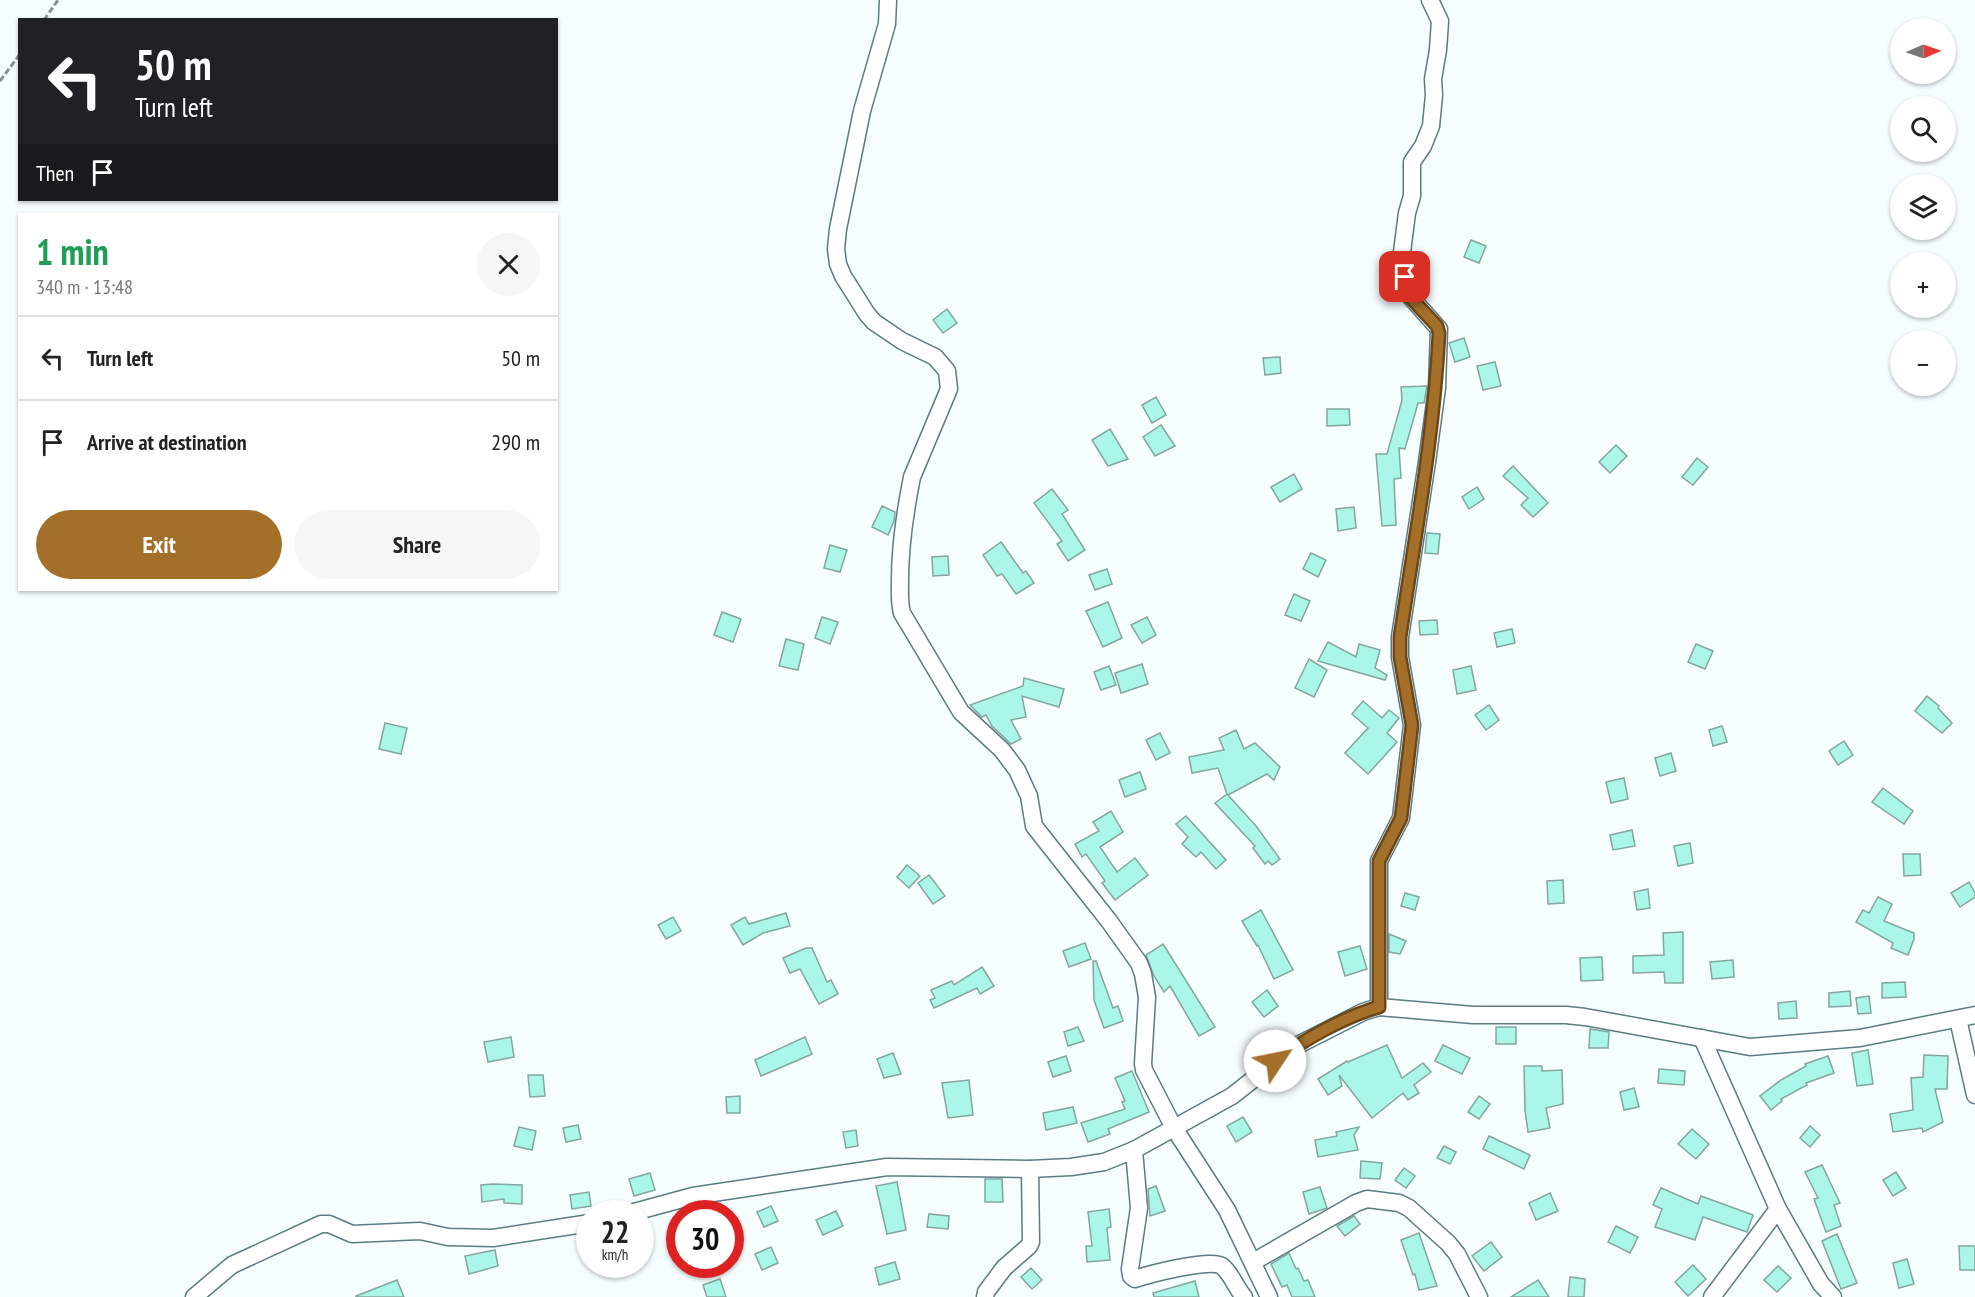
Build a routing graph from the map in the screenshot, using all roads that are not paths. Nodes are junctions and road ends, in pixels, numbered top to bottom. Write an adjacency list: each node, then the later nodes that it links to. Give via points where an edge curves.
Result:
1 (888, 0): 7 (street, via 887,24 862,111 836,249 843,276 873,322 935,357 947,372 949,389 912,477 900,550 900,607 961,712 1002,750 1017,770 1026,786 1034,826 1135,957 1143,974 1146,997 1144,1070)
2 (1430, 0): 3 (street, via 1440,21 1432,79 1431,126 1411,166 1412,196 1402,252 1408,294 1439,330 1437,388 1400,637 1412,725 1401,818 1379,861)
3 (1379, 1007): 5 (street, via 1473,1015 1566,1015); 7 (street, via 1294,1047 1232,1096)
4 (1967, 1017): 5 (street, via 1833,1041 1750,1047); 6 (street)
5 (1702, 1038): 11 (street)
6 (1975, 1095)
7 (1174, 1128): 8 (street); 13 (street, via 1227,1210)
8 (1134, 1150): 9 (street, via 1104,1162); 16 (street, via 1139,1208 1131,1276 1135,1279 1187,1266 1217,1264 1224,1267)
9 (1030, 1169): 10 (street, via 887,1167 693,1196); 15 (street, via 1031,1242 1004,1268)
10 (654, 1207)
11 (1778, 1209): 19 (street); 20 (street, via 1821,1284)
12 (576, 1226): 14 (street, via 478,1238 420,1231 362,1235 321,1224 232,1265)
13 (1253, 1262): 17 (street); 18 (street, via 1356,1203 1367,1199 1399,1203 1448,1243)
14 (194, 1297)
15 (985, 1297)
16 (1244, 1297)
17 (1269, 1297)
18 (1479, 1297)
19 (1712, 1297)
20 (1833, 1297)

